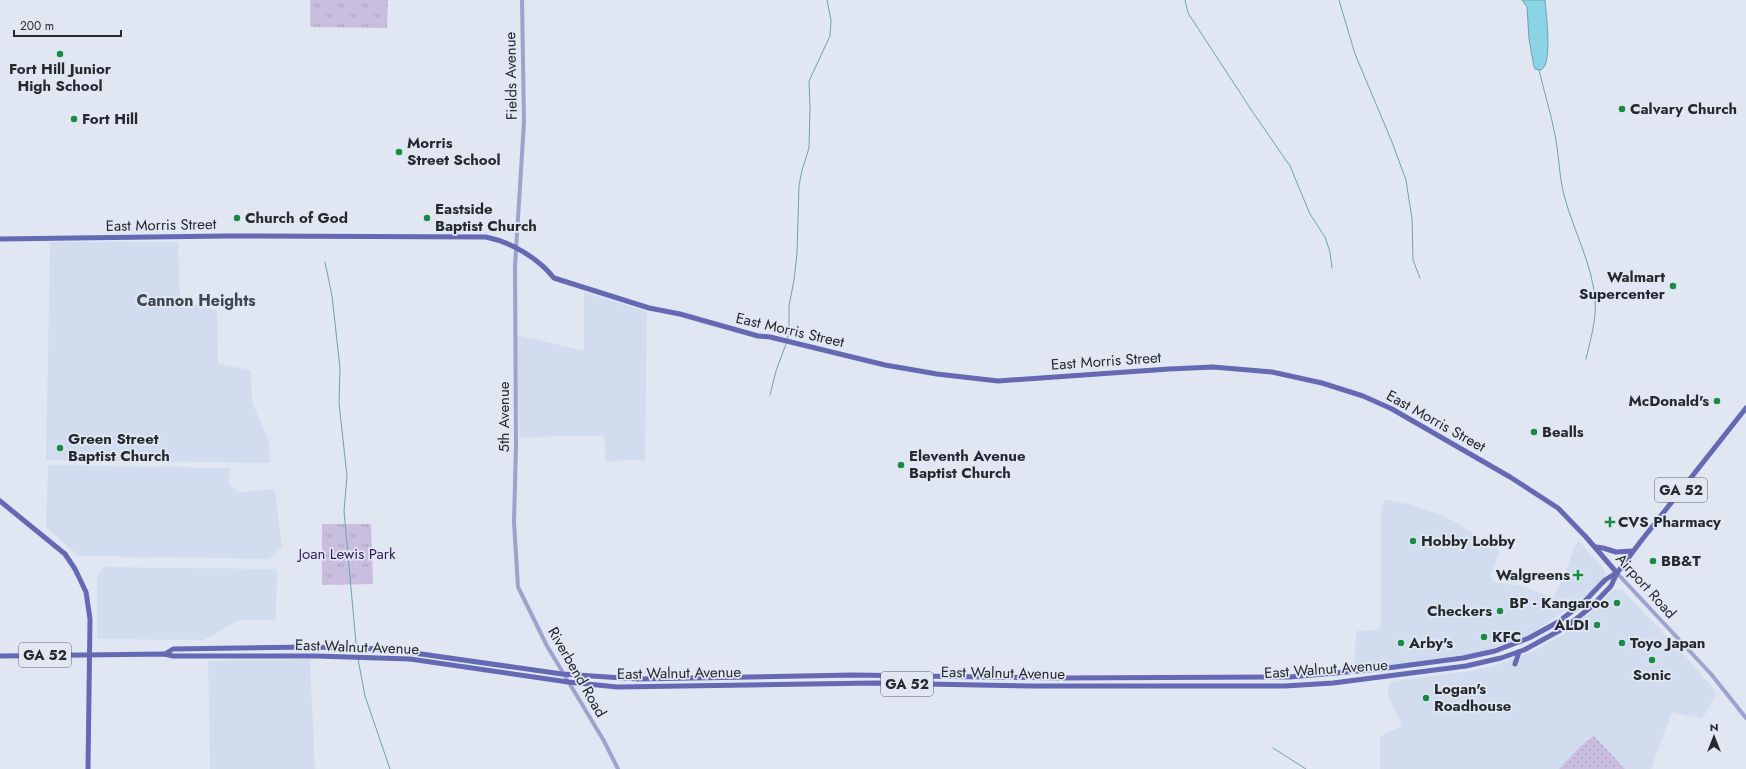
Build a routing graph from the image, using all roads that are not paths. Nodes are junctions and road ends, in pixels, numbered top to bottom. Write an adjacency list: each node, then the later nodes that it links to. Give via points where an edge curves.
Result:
1 (522, 0): 3 (street, Fields Avenue, via 524,122)
2 (0, 239): 3 (main road, East Morris Street, via 210,236 486,237)
3 (516, 247): 6 (main road, East Morris Street, via 554,278 649,308 758,336 937,374 998,381 1213,367 1272,372 1306,379 1357,394 1392,410 1510,476); 10 (street, 5th Avenue, via 514,522)
4 (1746, 408): 8 (main road, East Walnut Avenue / GA 52)
5 (0, 501): 12 (main road, via 60,549 75,569 84,586 88,604)
6 (1558, 508): 7 (main road, Airport Road)
7 (1596, 548): 8 (main road, via 1616,552); 9 (main road, Airport Road)
8 (1633, 551): 9 (main road, East Walnut Avenue / GA 52)
9 (1617, 573): 11 (main road, East Walnut Avenue / GA 52, via 1611,586 1581,615 1554,634); 17 (main road, East Walnut Avenue / GA 52, via 1605,580 1583,603 1562,619 1512,646 1480,655 1380,669 1323,676 1257,678); 20 (street, Airport Road, via 1711,674)
10 (518, 587): 16 (street, Riverbend Road)
11 (1519, 652): 15 (main road); 19 (main road, East Walnut Avenue / GA 52, via 1482,664 1333,684)
12 (89, 654): 13 (main road, East Walnut Avenue / GA 52); 14 (main road, East Walnut Avenue / GA 52); 21 (main road)
13 (165, 654): 16 (main road, East Walnut Avenue / GA 52, via 173,650 380,648); 18 (main road, East Walnut Avenue / GA 52, via 410,659)
14 (0, 656)
15 (1515, 664)
16 (562, 674): 17 (main road, East Walnut Avenue / GA 52, via 638,679); 18 (street, Riverbend Road)
17 (794, 675): 19 (main road)
18 (568, 682): 19 (main road, East Walnut Avenue / GA 52, via 617,687); 22 (street, Riverbend Road)
19 (794, 684)
20 (1746, 718)
21 (88, 769)
22 (618, 769)

